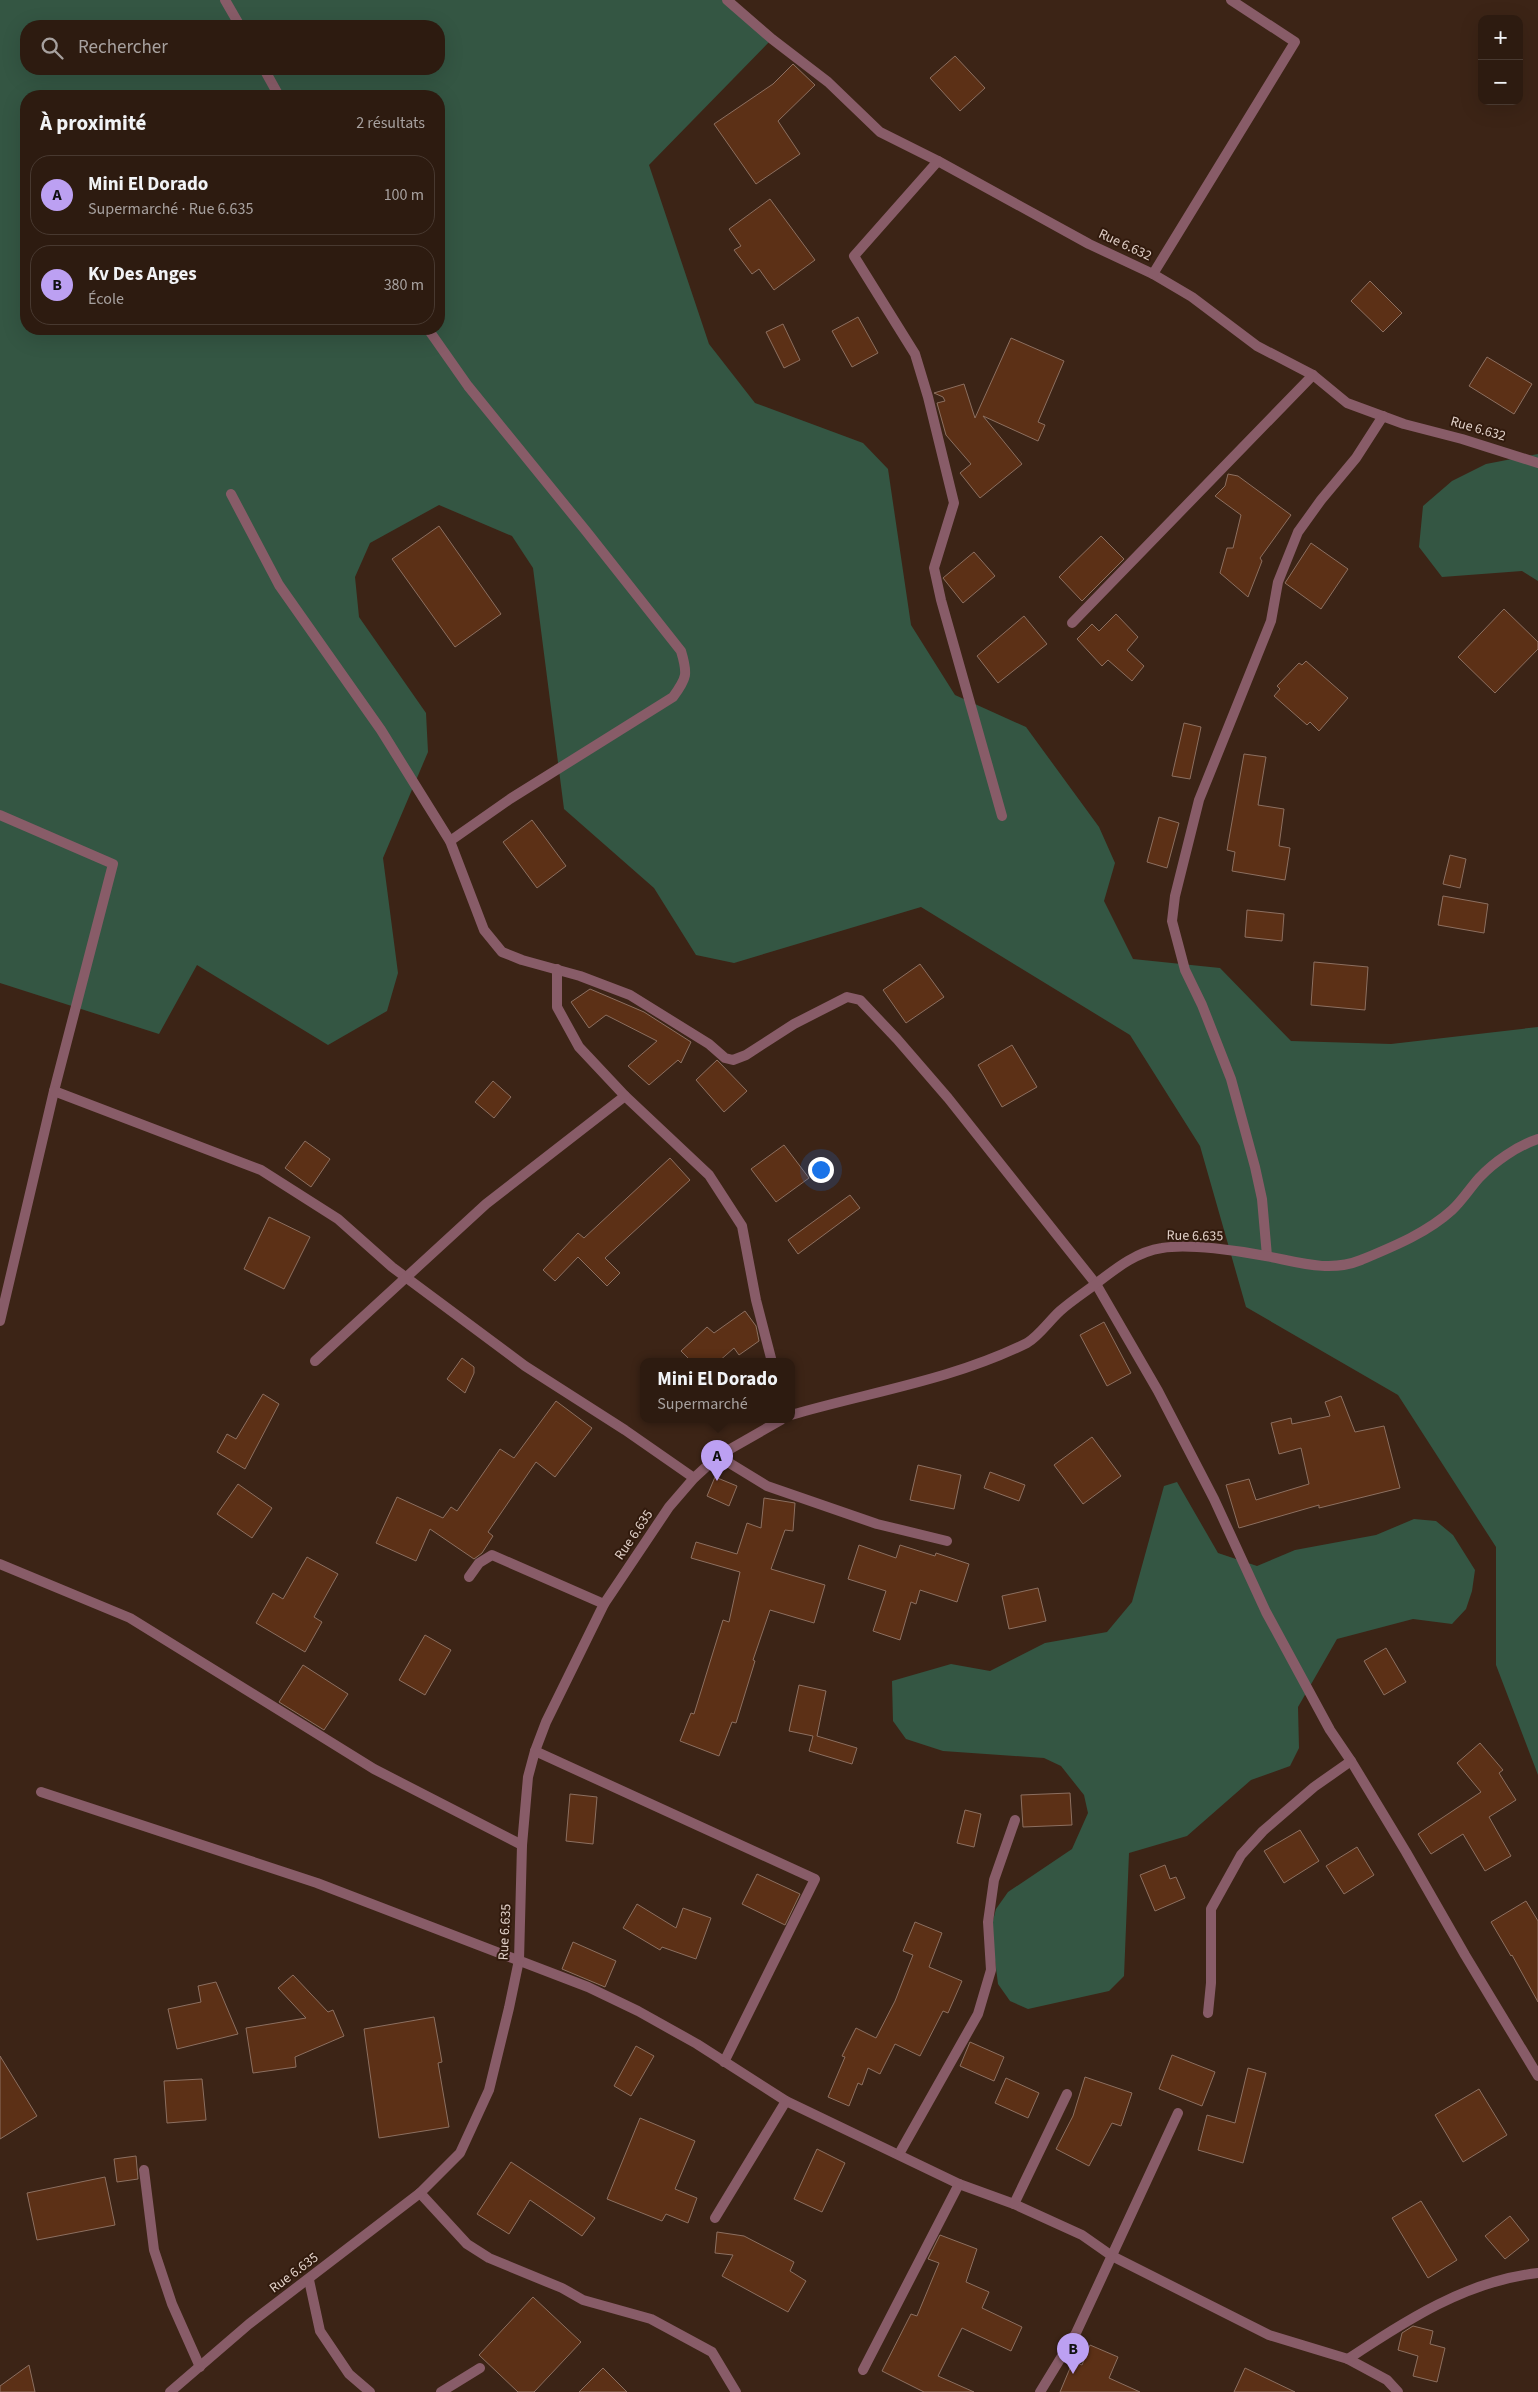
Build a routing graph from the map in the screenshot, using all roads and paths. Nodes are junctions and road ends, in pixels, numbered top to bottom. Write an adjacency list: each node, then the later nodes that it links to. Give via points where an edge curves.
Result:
1 (225, 0): 4 (street)
2 (727, 0): 7 (street, Rue 6.632, via 828,82 880,132)
3 (1231, 0): 8 (street, via 1295,42)
4 (237, 20)
5 (267, 75): 6 (street)
6 (276, 90)
7 (938, 161): 8 (street, Rue 6.632, via 1089,244); 16 (street, via 854,256 915,354 928,397 954,503 934,568 940,600)
8 (1153, 274): 10 (street, Rue 6.632, via 1192,297 1257,346)
9 (432, 335): 17 (street, via 468,386 681,651 686,666 686,679 673,697 510,799)
10 (1313, 375): 11 (street, Rue 6.632, via 1347,403); 14 (street)
11 (1383, 416): 12 (street, Rue 6.632); 22 (street, via 1356,458 1298,532 1278,582 1271,621 1199,800 1175,896 1172,921 1185,970 1231,1079 1255,1167 1262,1199)
12 (1538, 463)
13 (231, 494): 17 (street, via 279,584 381,730)
14 (1072, 623)
15 (0, 815): 19 (street, via 113,864)
16 (1002, 816)
17 (450, 841): 18 (street, via 484,930 502,952)
18 (557, 969): 20 (street, via 557,1007 564,1021 579,1047); 24 (street, via 630,995 733,1060 847,997 860,1000 948,1098)
19 (54, 1091): 23 (street, via 261,1170 338,1219); 25 (street)
20 (625, 1096): 23 (street, via 486,1204); 26 (street, via 709,1175 742,1226)
21 (1538, 1139): 22 (street, Rue 6.635, via 1511,1152 1480,1176 1454,1209 1431,1228 1359,1260 1331,1266 1298,1264)
22 (1267, 1256): 24 (street, Rue 6.635, via 1227,1250 1163,1248 1138,1255 1114,1268)
23 (407, 1278): 27 (street); 31 (street, via 524,1366)
24 (1096, 1284): 28 (street, Rue 6.635, via 1061,1310 1030,1341 1007,1352 904,1387); 37 (street, via 1158,1391 1214,1499 1266,1612 1330,1730)
25 (0, 1321)
26 (771, 1358)
27 (315, 1361)
28 (795, 1414)
29 (775, 1423): 30 (street, Rue 6.635)
30 (718, 1456): 31 (street, Rue 6.635); 32 (street, via 766,1486 877,1524)
31 (694, 1478): 35 (street, Rue 6.635, via 669,1507)
32 (947, 1541)
33 (0, 1564): 40 (street, via 130,1618 374,1769)
34 (470, 1577): 35 (street, via 479,1563 492,1555)
35 (604, 1604): 36 (street, Rue 6.635)
36 (535, 1750): 40 (street, Rue 6.635, via 528,1777); 43 (street, via 815,1879)
37 (1351, 1761): 42 (street, via 1262,1831 1242,1855 1212,1909); 44 (street)
38 (41, 1792): 41 (street, via 317,1883)
39 (1015, 1820): 48 (street, via 994,1880 988,1922 991,1970 978,2014)
40 (522, 1845): 41 (street, Rue 6.635)
41 (519, 1960): 43 (street, via 638,2011); 51 (street, Rue 6.635, via 489,2090 460,2153)
42 (1208, 2013)
43 (724, 2062): 46 (street)
44 (1538, 2076)
45 (1067, 2094): 52 (street)
46 (786, 2101): 48 (street); 53 (street)
47 (1178, 2113): 54 (street)
48 (899, 2154): 50 (street)
49 (144, 2170): 58 (street, via 154,2250 172,2304)
50 (959, 2184): 52 (street); 60 (street)
51 (420, 2192): 56 (street, Rue 6.635); 64 (street, via 467,2244 488,2258 562,2288 582,2300 651,2319 712,2352)
52 (1014, 2204): 54 (street, via 1082,2235)
53 (715, 2218)
54 (1112, 2256): 57 (street, via 1269,2335); 65 (street, via 1076,2333)
55 (1538, 2273): 57 (street, via 1485,2284 1443,2301 1410,2318)
56 (309, 2280): 58 (street, Rue 6.635, via 249,2324); 62 (street, via 320,2331 349,2374)
57 (1348, 2359): 66 (street, via 1387,2380)
58 (200, 2367): 61 (street, Rue 6.635)
59 (480, 2368): 63 (street)
60 (863, 2370)
61 (170, 2392)
62 (370, 2392)
63 (441, 2392)
64 (736, 2392)
65 (1040, 2392)
66 (1398, 2392)

